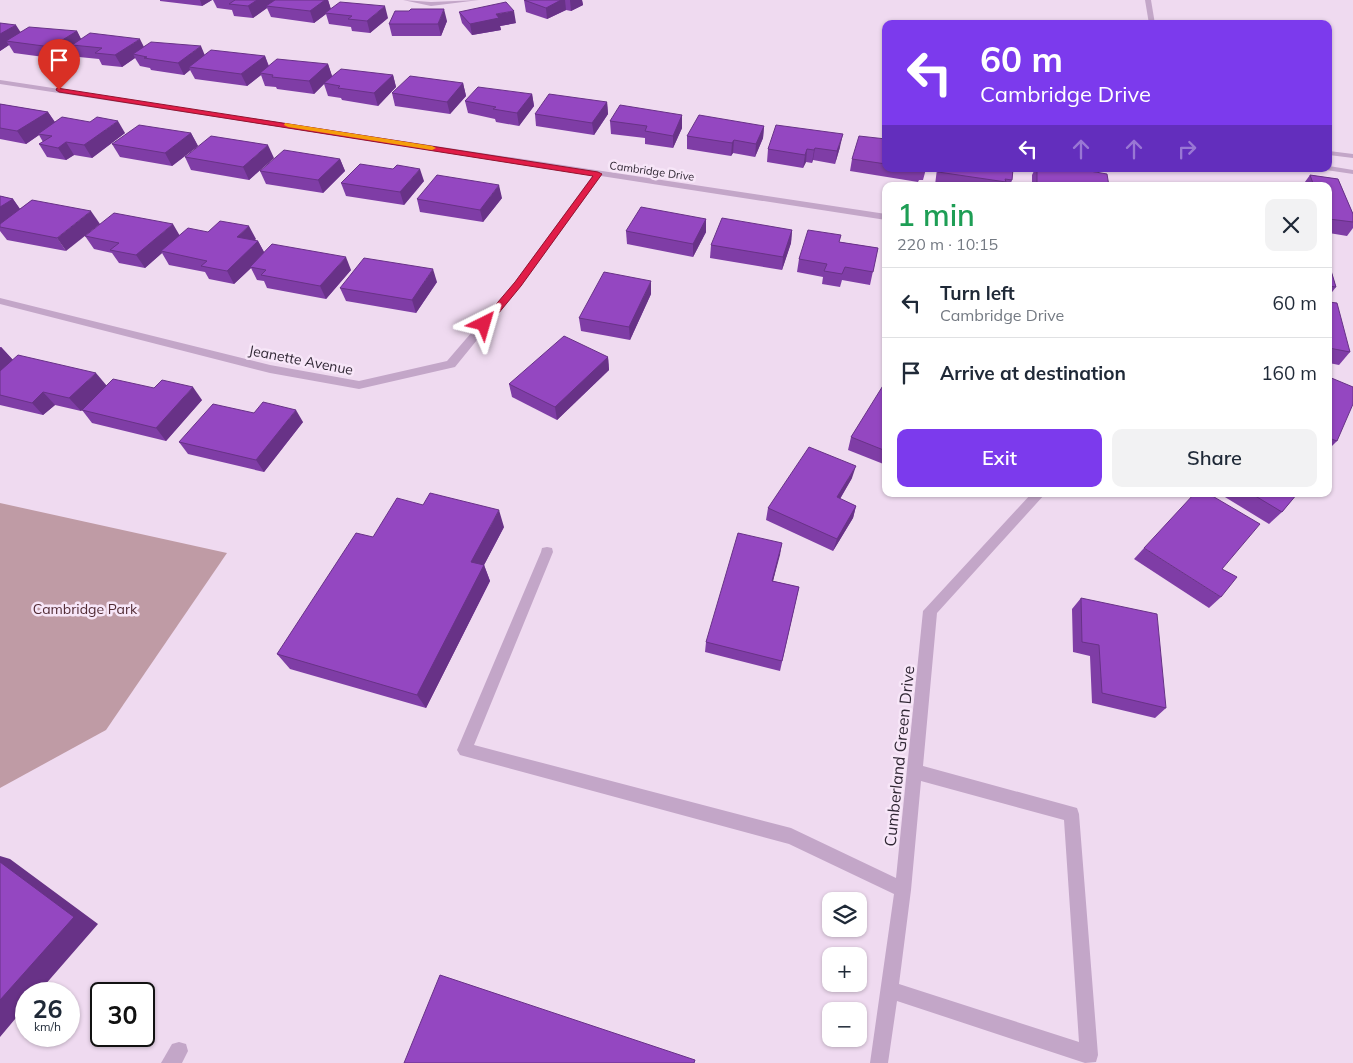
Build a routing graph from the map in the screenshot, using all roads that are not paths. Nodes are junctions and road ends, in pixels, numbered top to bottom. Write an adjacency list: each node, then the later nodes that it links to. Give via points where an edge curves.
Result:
1 (406, 0): 4 (street, via 431,4)
2 (476, 0): 4 (street)
3 (1148, 0): 5 (street)
4 (464, 1)
5 (1151, 20)
6 (0, 82): 11 (street, Cambridge Drive)
7 (1332, 153): 8 (street)
8 (1353, 156)
9 (1332, 168): 10 (street)
10 (1353, 172)
11 (598, 174): 12 (street, Cambridge Drive); 13 (street, Jeanette Avenue, via 518,284 451,364 359,385 270,370)
12 (882, 216)
13 (0, 300)
14 (1036, 497): 16 (street, Cumberland Green Drive, via 930,611)
15 (547, 552): 17 (street, via 465,750 791,836)
16 (915, 772): 17 (street, Cumberland Green Drive); 18 (street, via 1071,814 1089,1055)
17 (903, 890): 18 (street, Cumberland Green Drive)
18 (889, 990): 19 (street, Cumberland Green Drive)
19 (879, 1063)

